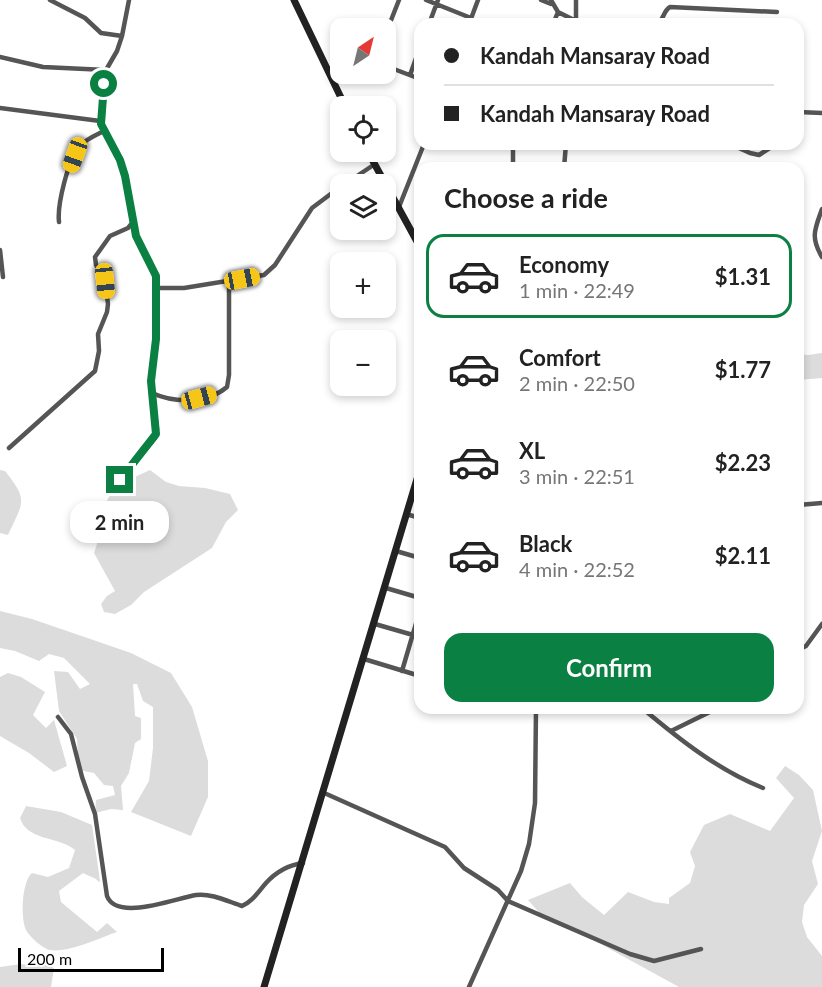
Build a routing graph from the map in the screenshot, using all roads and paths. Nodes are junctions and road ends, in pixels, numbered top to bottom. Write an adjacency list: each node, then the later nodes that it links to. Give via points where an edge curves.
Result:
1 (50, 0): 20 (street, via 85,18 101,33)
2 (129, 0): 20 (street)
3 (294, 0): 27 (main road)
4 (399, 0): 13 (street)
5 (426, 0): 9 (street)
6 (478, 0): 15 (street)
7 (540, 0): 10 (street)
8 (576, 0): 18 (street)
9 (437, 2): 14 (street); 15 (street)
10 (551, 2): 11 (street)
11 (558, 12): 16 (street); 17 (street)
12 (777, 12): 19 (street, via 670,7)
13 (392, 18)
14 (431, 18)
15 (471, 18)
16 (556, 18)
17 (569, 18)
18 (576, 18)
19 (663, 18)
20 (122, 36): 23 (street)
21 (0, 57): 23 (street, via 43,67)
22 (414, 64): 25 (street)
23 (106, 70): 31 (street)
24 (396, 70): 25 (street)
25 (410, 75): 26 (street)
26 (414, 77)
27 (340, 96)
28 (0, 108): 31 (street)
29 (804, 112): 30 (street)
30 (822, 113)
31 (100, 121): 32 (street)
32 (104, 131): 41 (street, via 120,160); 42 (street, via 80,146 75,155)
33 (743, 150): 34 (street, via 759,154)
34 (766, 150)
35 (375, 164): 37 (street); 39 (main road)
36 (414, 169): 39 (street)
37 (360, 174)
38 (330, 194): 47 (street, via 312,208 269,272)
39 (399, 207): 43 (main road)
40 (822, 208): 45 (street, via 813,234)
41 (134, 220): 48 (street, via 139,243 156,276); 50 (street, via 128,228 110,236 95,257 105,281 108,304 98,334 99,351 92,375)
42 (59, 222)
43 (414, 236)
44 (0, 250): 46 (street)
45 (822, 257)
46 (3, 276)
47 (229, 281): 48 (street); 49 (street, via 227,387 182,402)
48 (156, 288): 49 (street)
49 (152, 393): 51 (street, via 156,434)
50 (9, 448)
51 (120, 480)
52 (414, 492): 55 (main road)
53 (822, 503): 54 (street)
54 (804, 504)
55 (406, 514): 56 (street); 57 (main road)
56 (414, 516)
57 (396, 550): 58 (street); 59 (main road)
58 (414, 556)
59 (386, 588): 60 (street); 61 (main road)
60 (414, 596)
61 (375, 624): 64 (street); 66 (main road)
62 (822, 624): 65 (street)
63 (414, 629): 64 (street)
64 (412, 635): 67 (street)
65 (804, 647)
66 (364, 659): 67 (street); 75 (main road)
67 (402, 671): 68 (street)
68 (414, 674)
69 (536, 714): 77 (street, via 534,817 529,844)
70 (650, 714): 73 (street)
71 (706, 714): 73 (street)
72 (58, 717): 76 (street, via 71,734 95,814 105,886 112,904 137,908 196,895 242,906 274,874)
73 (671, 731): 74 (street, via 722,767)
74 (763, 788)
75 (322, 792): 76 (main road); 77 (street, via 445,846 464,868)
76 (303, 863): 79 (main road)
77 (508, 901): 78 (street, via 654,961); 80 (street)
78 (701, 949)
79 (264, 987)
80 (469, 987)

